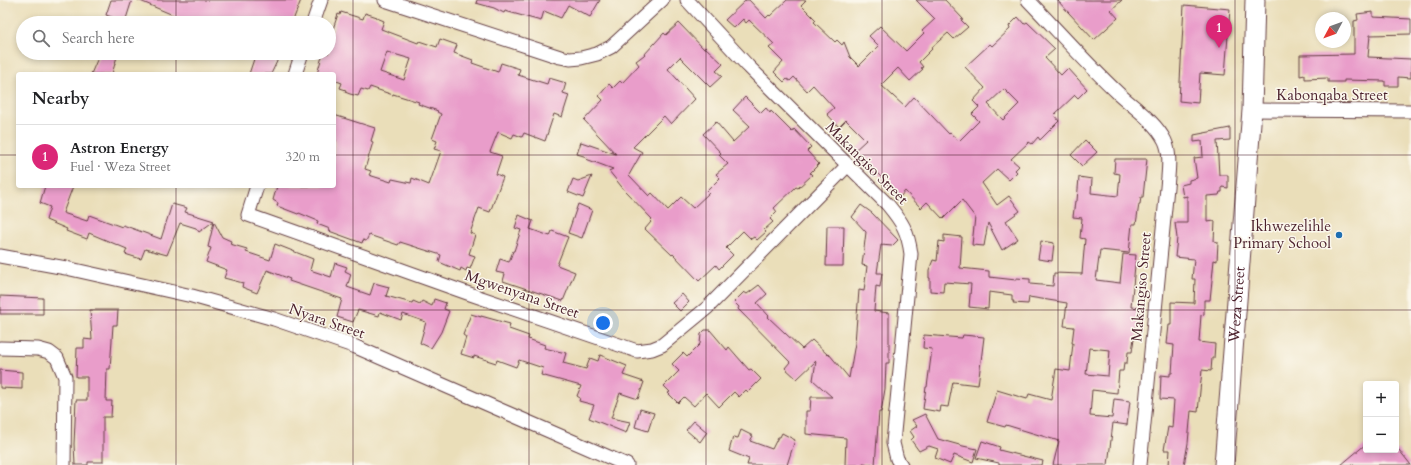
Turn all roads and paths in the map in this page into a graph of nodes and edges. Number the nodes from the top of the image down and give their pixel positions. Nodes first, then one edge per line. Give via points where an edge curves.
1 (321, 0) edge
2 (385, 0) edge
3 (662, 0) edge
4 (687, 0) edge
5 (1028, 0) edge
6 (1255, 0) edge
7 (315, 16) edge
8 (300, 60) edge
9 (296, 72) edge
10 (1252, 110) junction
11 (1411, 111) edge
12 (848, 165) junction
13 (256, 188) edge
14 (0, 256) edge
15 (0, 348) edge
16 (64, 465) edge
17 (627, 465) edge
18 (901, 465) edge
19 (1140, 465) edge
20 (1224, 465) edge

1 - 7 street
2 - 3 street via 570,59 597,54 611,47
4 - 12 street, Makangiso Street via 748,66
5 - 19 street, Makangiso Street via 1117,92 1148,120 1167,147 1168,177
6 - 10 street, Weza Street
8 - 9 street
10 - 11 street, Kabonqaba Street
10 - 20 street, Weza Street
12 - 13 street, Mgwenyana Street via 707,308 662,346 637,351 248,215
12 - 18 street, Makangiso Street via 888,205 902,222 909,239 911,254 893,443
14 - 17 street, Nyara Street via 192,296 274,319 356,347
15 - 16 street via 38,349 57,358 65,377

